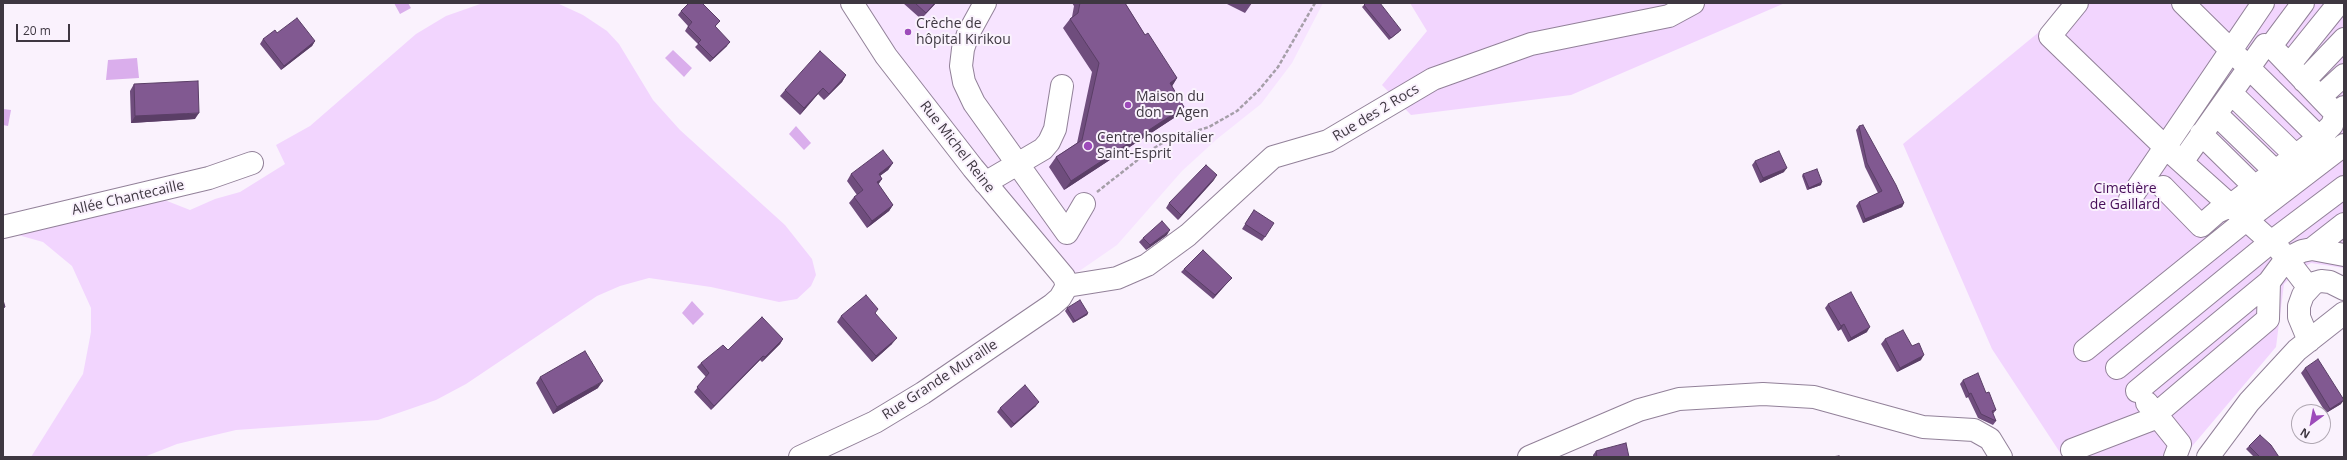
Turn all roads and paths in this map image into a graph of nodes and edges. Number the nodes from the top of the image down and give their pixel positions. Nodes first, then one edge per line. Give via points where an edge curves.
1 (852, 3) edge
2 (985, 3) edge
3 (1315, 3) edge
4 (1693, 3) edge
5 (2077, 3) edge
6 (2183, 3) edge
7 (2263, 3) edge
8 (2303, 3) edge
9 (2339, 3) edge
10 (2344, 39) edge
11 (2271, 46) junction
12 (2232, 50) junction
13 (2289, 65) junction
14 (2250, 67) junction
15 (2344, 75) edge
16 (2304, 80) junction
17 (1062, 86) dead end
18 (2231, 93) junction
19 (2320, 97) junction
20 (2340, 110) edge
21 (2216, 114) junction
22 (2201, 134) junction
23 (2320, 137) junction
24 (2165, 147) junction
25 (2341, 153) edge
26 (2295, 155) junction
27 (2182, 162) junction
28 (252, 163) dead end
29 (1018, 164) junction
30 (2275, 171) junction
31 (985, 183) junction
32 (2163, 187) dead end
33 (2255, 187) junction
34 (2344, 187) edge
35 (2130, 199) dead end
36 (1084, 204) joint
37 (2238, 213) junction
38 (2344, 224) edge
39 (3, 227) edge
40 (2271, 242) junction
41 (2312, 249) junction
42 (2344, 255) edge
43 (2286, 259) junction
44 (2269, 282) junction
45 (1067, 286) junction
46 (2309, 288) junction
47 (2344, 288) edge
48 (2344, 313) edge
49 (2309, 341) junction
50 (2118, 368) junction
51 (2137, 391) junction
52 (2157, 415) junction
53 (2072, 450) dead end
54 (800, 457) edge
55 (1529, 457) edge
56 (2001, 457) edge
57 (2175, 457) edge
58 (2208, 457) edge

1 - 31 street, Rue Michel Reine via 886,56
2 - 29 street via 965,42 961,61 962,72 974,103
3 - 36 path via 1278,67 1237,111 1208,127 1169,139 1149,151
4 - 45 street, Rue des 2 Rocs via 1669,16 1531,44 1433,79 1328,141 1273,157 1188,235 1147,265 1117,278
5 - 24 street via 2050,36
6 - 12 street
7 - 12 street
8 - 11 street
9 - 13 street
10 - 16 street
11 - 13 street
11 - 14 street via 2265,45
12 - 14 street
12 - 24 street
13 - 16 street
14 - 18 street
14 - 23 street
15 - 19 street
16 - 19 street
17 - 29 street via 1055,129 1049,142 1044,149
18 - 21 street
18 - 26 street
19 - 20 street
20 - 23 street via 2332,125
21 - 22 street
21 - 30 street
22 - 27 street
22 - 33 street
23 - 25 street
23 - 26 street
24 - 27 street
24 - 35 street
25 - 37 street
26 - 30 street
27 - 37 street
28 - 39 street, Allée Chantecaille via 209,178
29 - 31 street
29 - 36 street via 1067,233
30 - 33 street
31 - 45 street, Rue Michel Reine via 1064,277
32 - 37 street via 2201,226 2216,212
33 - 37 street
34 - 40 street
37 - 40 street
37 - 50 street via 2091,346
38 - 41 street
40 - 43 street
40 - 50 street
41 - 42 street
41 - 43 street
43 - 44 street
43 - 46 street
44 - 51 street
44 - 52 street via 2268,319
45 - 54 street, Rue Grande Muraille via 1052,305 923,394 875,422
46 - 47 street via 2321,281
46 - 49 street via 2300,300 2298,311
48 - 49 street
49 - 58 street via 2297,350 2249,402
50 - 51 street
51 - 52 street
52 - 53 street
52 - 57 street via 2180,444
55 - 56 street via 1639,410 1672,401 1734,394 1763,394 1814,397 1923,427 1974,430 1990,439

